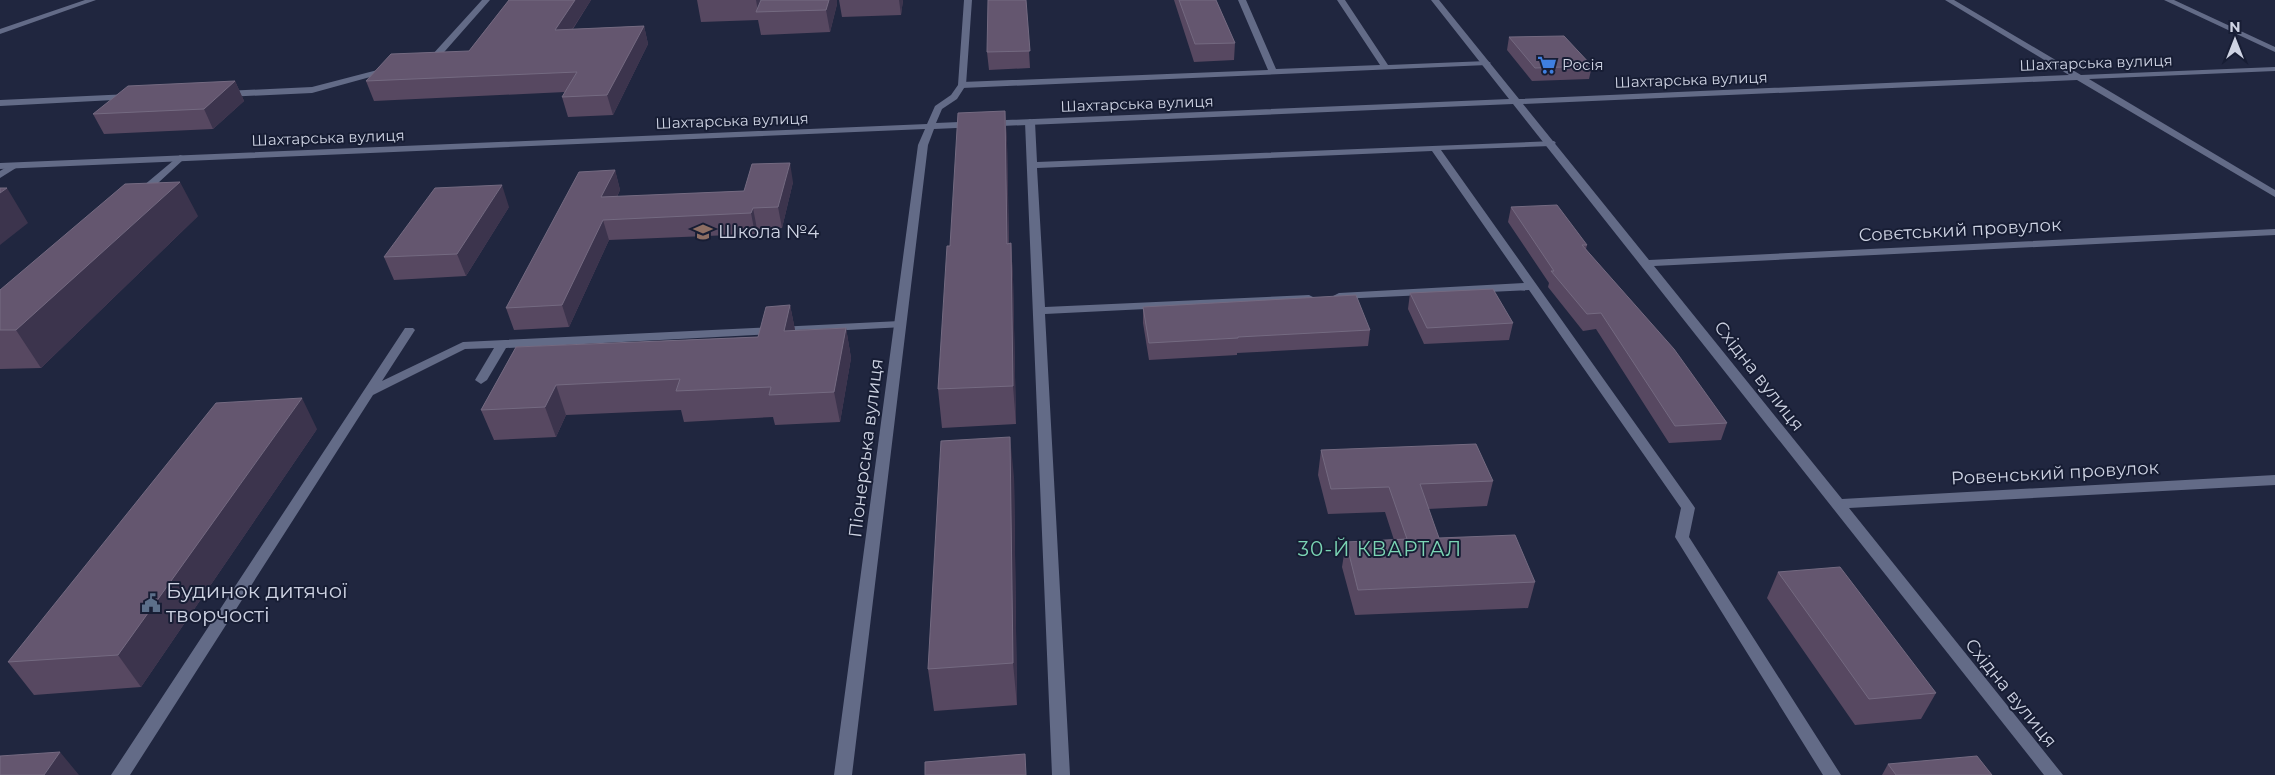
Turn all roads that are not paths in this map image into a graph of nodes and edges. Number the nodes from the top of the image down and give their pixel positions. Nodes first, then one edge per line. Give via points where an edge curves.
1 (92, 0) edge
2 (486, 0) edge
3 (968, 0) edge
4 (1242, 0) edge
5 (1341, 0) edge
6 (1435, 0) edge
7 (1949, 0) edge
8 (2168, 0) edge
9 (0, 32) edge
10 (2275, 50) edge
11 (416, 62) edge
12 (1487, 64) junction
13 (397, 67) edge
14 (1385, 68) junction
15 (2275, 69) edge
16 (1273, 72) junction
17 (2082, 77) junction
18 (962, 85) junction
19 (215, 94) edge
20 (136, 97) edge
21 (1518, 101) junction
22 (0, 103) edge
23 (1030, 122) junction
24 (931, 126) junction
25 (1551, 143) junction
26 (1435, 148) junction
27 (180, 158) junction
28 (1032, 165) junction
29 (0, 166) edge
30 (12, 166) junction
31 (0, 175) edge
32 (2275, 194) edge
33 (132, 200) edge
34 (2275, 232) edge
35 (1648, 263) junction
36 (1532, 286) junction
37 (1039, 311) junction
38 (900, 325) junction
39 (409, 330) dead end
40 (502, 344) junction
41 (481, 380) dead end
42 (368, 393) junction
43 (2275, 480) edge
44 (1838, 504) junction
45 (120, 775) edge
46 (843, 775) edge
47 (1061, 775) edge
48 (1832, 775) edge
49 (2054, 775) edge

1 - 9 street
2 - 11 street via 435,57
3 - 18 street
4 - 16 street
5 - 14 street
6 - 12 street, Східна вулиця
7 - 17 street
8 - 10 street
12 - 14 street
12 - 21 street, Східна вулиця
13 - 19 street via 312,90
14 - 16 street
15 - 17 street, Шахтарська вулиця
16 - 18 street
17 - 21 street, Шахтарська вулиця
17 - 32 street
18 - 24 street, Піонерська вулиця via 954,97 938,108
20 - 22 street
21 - 23 street, Шахтарська вулиця
21 - 25 street, Східна вулиця
23 - 24 street, Шахтарська вулиця
23 - 28 street
24 - 27 street, Шахтарська вулиця
24 - 38 street, Піонерська вулиця via 923,145
25 - 26 street
25 - 35 street, Східна вулиця
26 - 28 street
26 - 36 street
27 - 30 street, Шахтарська вулиця
27 - 33 street
28 - 37 street
29 - 30 street, Шахтарська вулиця
30 - 31 street
34 - 35 street, Совєтський провулок
35 - 44 street, Східна вулиця
36 - 37 street
36 - 48 street via 1688,508 1682,537
37 - 47 street
38 - 40 street
38 - 46 street, Піонерська вулиця
39 - 42 street
40 - 41 street
40 - 42 street via 463,346
42 - 45 street
43 - 44 street, Ровенський провулок
44 - 49 street, Східна вулиця

